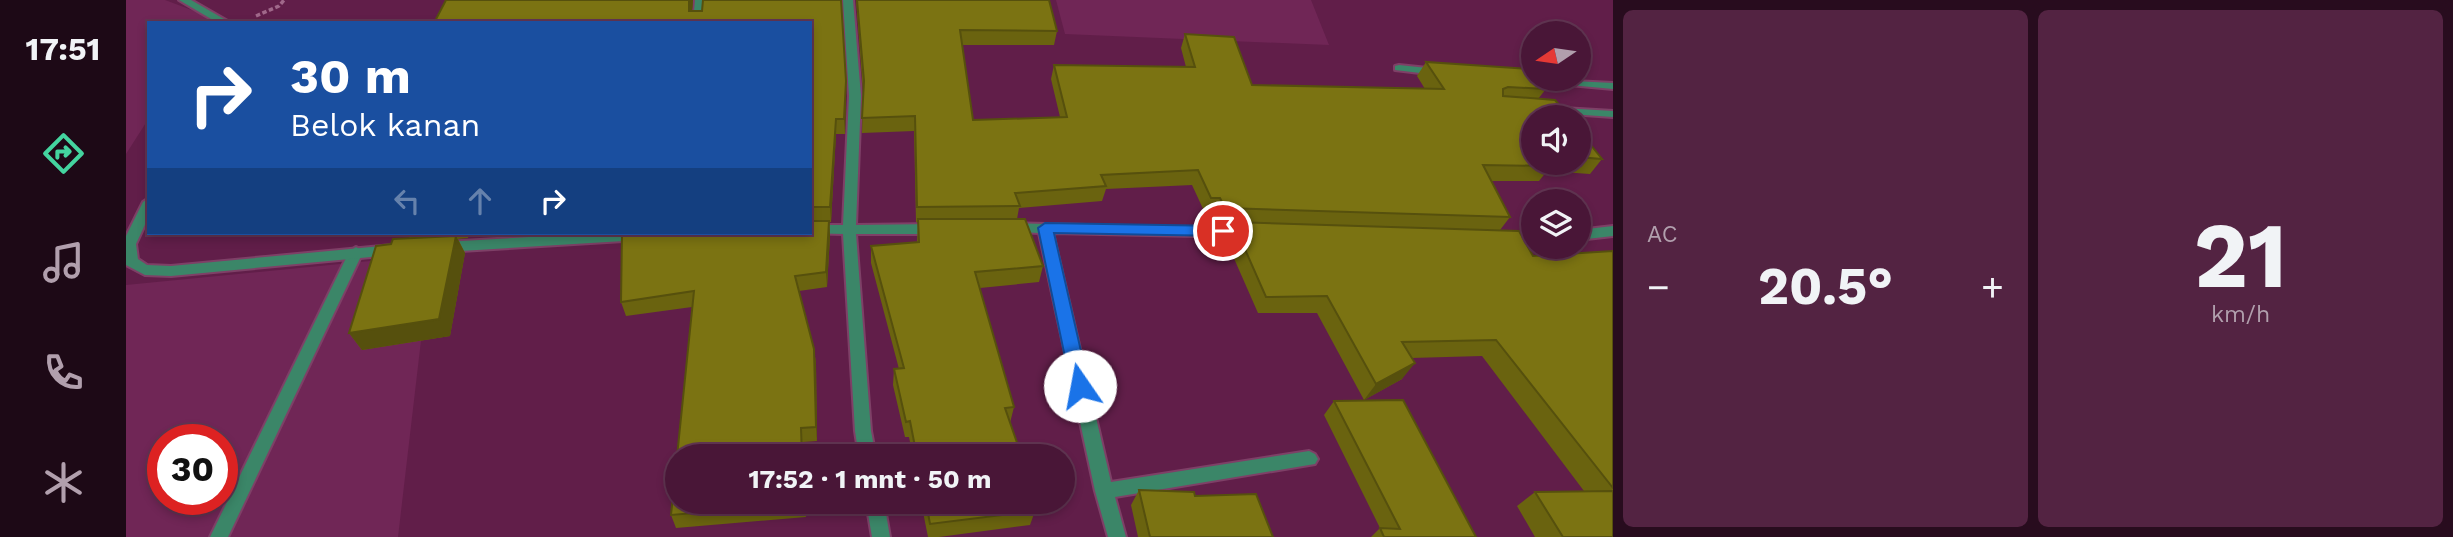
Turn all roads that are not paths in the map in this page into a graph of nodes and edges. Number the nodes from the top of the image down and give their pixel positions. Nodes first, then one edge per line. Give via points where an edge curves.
1 (184, 0) edge
2 (699, 0) edge
3 (848, 0) edge
4 (222, 21) edge
5 (698, 21) edge
6 (1399, 68) dead end
7 (1453, 73) edge
8 (1506, 77) edge
9 (1613, 86) edge
10 (1591, 113) edge
11 (1613, 114) edge
12 (147, 206) edge
13 (993, 228) edge
14 (1045, 228) junction
15 (849, 229) junction
16 (954, 229) edge
17 (812, 230) edge
18 (1613, 231) edge
19 (1264, 232) edge
20 (1591, 234) edge
21 (637, 235) edge
22 (1521, 239) edge
23 (1497, 240) edge
24 (356, 252) junction
25 (866, 444) edge
26 (1309, 459) dead end
27 (1104, 491) junction
28 (877, 514) edge
29 (219, 537) edge
30 (881, 537) edge
31 (1117, 537) edge

1 - 4 street
2 - 5 street
3 - 15 street via 855,96
6 - 7 street
8 - 9 street
10 - 11 street
12 - 24 street via 129,244 131,262 145,270
13 - 14 street
14 - 19 street
14 - 27 street
15 - 16 street
15 - 17 street
15 - 25 street
18 - 20 street
21 - 24 street
22 - 23 street
24 - 29 street
26 - 27 street
27 - 31 street
28 - 30 street

